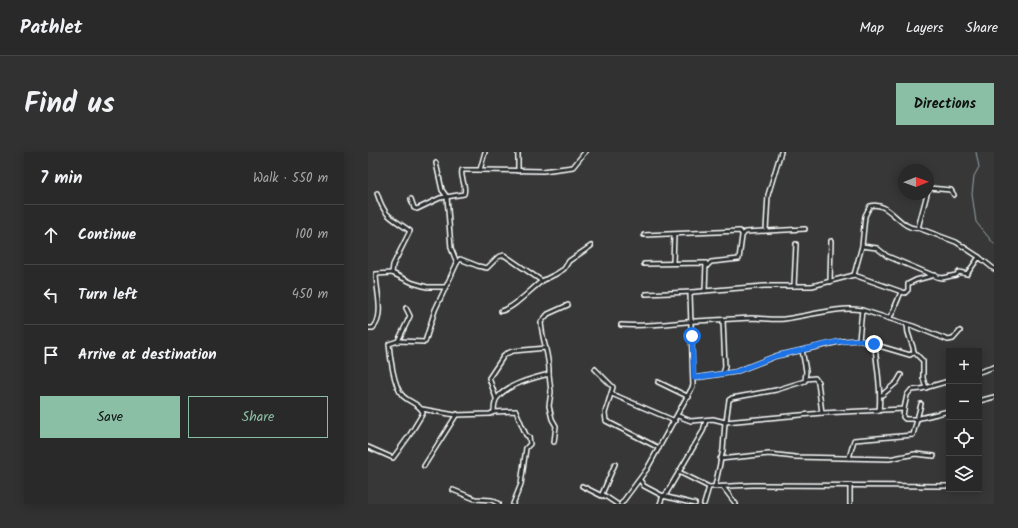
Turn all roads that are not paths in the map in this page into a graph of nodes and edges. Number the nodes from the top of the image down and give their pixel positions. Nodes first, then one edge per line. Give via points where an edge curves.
1 (485, 152) edge
2 (518, 152) edge
3 (585, 152) edge
4 (781, 152) edge
5 (436, 163) dead end
6 (480, 170) junction
7 (518, 171) junction
8 (934, 187) edge
9 (377, 193) dead end
10 (954, 195) dead end
11 (447, 197) junction
12 (411, 200) dead end
13 (925, 200) edge
14 (918, 228) junction
15 (806, 229) dead end
16 (766, 230) junction
17 (644, 235) dead end
18 (674, 235) junction
19 (742, 236) junction
20 (831, 241) dead end
21 (796, 244) dead end
22 (591, 246) dead end
23 (862, 246) junction
24 (979, 257) junction
25 (457, 263) junction
26 (673, 263) junction
27 (644, 264) dead end
28 (707, 266) junction
29 (994, 269) edge
30 (392, 273) junction
31 (854, 275) junction
32 (935, 275) junction
33 (542, 281) junction
34 (830, 282) junction
35 (794, 286) junction
36 (445, 287) junction
37 (705, 291) junction
38 (692, 292) junction
39 (901, 292) junction
40 (646, 294) dead end
41 (568, 305) dead end
42 (406, 308) dead end
43 (862, 310) junction
44 (501, 311) dead end
45 (888, 318) junction
46 (723, 320) junction
47 (691, 322) junction
48 (906, 324) junction
49 (621, 325) dead end
50 (368, 328) edge
51 (960, 330) dead end
52 (858, 340) junction
53 (398, 341) junction
54 (874, 344) junction
55 (546, 348) junction
56 (802, 350) junction
57 (914, 352) junction
58 (994, 367) edge
59 (595, 369) dead end
60 (982, 371) edge
61 (549, 374) junction
62 (723, 374) junction
63 (901, 375) dead end
64 (694, 378) junction
65 (806, 379) junction
66 (658, 382) dead end
67 (946, 382) edge
68 (926, 388) junction
69 (612, 394) junction
70 (882, 395) junction
71 (994, 396) edge
72 (689, 397) junction
73 (496, 398) junction
74 (982, 400) edge
75 (922, 404) dead end
76 (904, 408) junction
77 (422, 409) junction
78 (879, 410) junction
79 (946, 411) edge
80 (494, 412) junction
81 (822, 413) junction
82 (457, 414) junction
83 (678, 416) junction
84 (916, 419) junction
85 (706, 420) junction
86 (674, 421) junction
87 (725, 422) junction
88 (554, 442) dead end
89 (368, 447) edge
90 (659, 448) junction
91 (934, 456) dead end
92 (849, 458) junction
93 (720, 459) junction
94 (616, 464) dead end
95 (424, 466) dead end
96 (679, 472) junction
97 (640, 480) junction
98 (850, 485) junction
99 (582, 486) dead end
100 (715, 486) junction
101 (946, 486) edge
102 (709, 487) junction
103 (723, 487) junction
104 (453, 490) dead end
105 (602, 496) junction
106 (663, 496) junction
107 (688, 503) edge
108 (498, 504) edge
109 (513, 504) edge
110 (617, 504) edge
111 (621, 504) edge
112 (660, 504) edge
113 (695, 504) edge
114 (704, 504) edge
115 (736, 504) edge
116 (850, 504) edge

1 - 6 street
2 - 7 street
3 - 7 street via 573,167
4 - 16 street via 768,195
5 - 11 street via 442,190
6 - 7 street
6 - 11 street via 462,170 464,194
8 - 10 street via 950,190
9 - 30 street via 387,216 410,231 393,265
11 - 12 street via 430,201 417,209
11 - 25 street via 451,248
13 - 14 street
14 - 23 street via 909,227 883,207 874,204 865,216
14 - 24 street via 956,242
15 - 16 street
16 - 19 street via 745,232
17 - 18 street
18 - 19 street via 740,232
18 - 26 street
19 - 28 street via 739,259 711,262
20 - 34 street
21 - 35 street
22 - 33 street via 568,261 564,269
23 - 31 street
23 - 32 street via 876,248 887,256
24 - 29 street
24 - 32 street via 967,274 959,272 942,278
25 - 33 street via 460,259 487,268 498,257 504,255
25 - 36 street
26 - 27 street
26 - 28 street via 705,262
28 - 37 street
30 - 36 street via 427,287
30 - 50 street via 376,274 378,324
31 - 34 street
31 - 39 street
32 - 39 street via 908,284 908,290
33 - 44 street via 508,310
34 - 35 street
35 - 37 street
36 - 53 street via 425,342
37 - 38 street
38 - 40 street
38 - 47 street
39 - 45 street
41 - 55 street via 548,314 541,322
42 - 53 street via 410,316
43 - 45 street
43 - 46 street via 836,310 782,319
43 - 52 street
45 - 48 street
46 - 47 street
46 - 62 street
47 - 49 street via 647,326
47 - 64 street
48 - 51 street via 948,340 953,340
48 - 57 street via 907,336 913,344
52 - 54 street
52 - 56 street
53 - 77 street via 392,342 389,346 391,363 400,390 411,403
54 - 57 street via 906,355
54 - 70 street via 876,370
55 - 61 street
55 - 73 street via 505,354 489,378
56 - 62 street
56 - 65 street
57 - 68 street via 923,361
58 - 60 street
59 - 69 street via 613,386
61 - 73 street via 512,386
61 - 88 street via 549,406 556,426
62 - 64 street
63 - 70 street
64 - 72 street via 694,386
65 - 81 street via 815,378 818,382
65 - 87 street via 776,390 732,398 729,400
66 - 72 street
67 - 68 street
68 - 76 street via 909,392
69 - 86 street
69 - 90 street via 605,413 606,421
70 - 78 street
71 - 74 street
72 - 83 street
73 - 80 street
75 - 84 street
76 - 78 street
76 - 84 street via 906,419
77 - 82 street
77 - 89 street via 423,413 409,436 392,458
78 - 81 street
79 - 84 street
80 - 82 street
80 - 109 street via 516,411 530,444 526,448 521,484
81 - 87 street
82 - 95 street
83 - 85 street via 694,422
83 - 86 street
84 - 92 street via 913,435 854,440
85 - 87 street
85 - 96 street via 703,431
86 - 90 street
87 - 93 street
90 - 97 street
91 - 92 street via 915,454 889,459
92 - 93 street via 769,454
93 - 100 street
94 - 105 street
96 - 102 street
96 - 106 street
97 - 106 street via 644,486
97 - 111 street
98 - 101 street
98 - 103 street
98 - 116 street
99 - 105 street
100 - 102 street
100 - 103 street
102 - 114 street
103 - 115 street
104 - 108 street via 475,499 492,500
105 - 110 street
106 - 107 street
106 - 112 street
107 - 113 street

